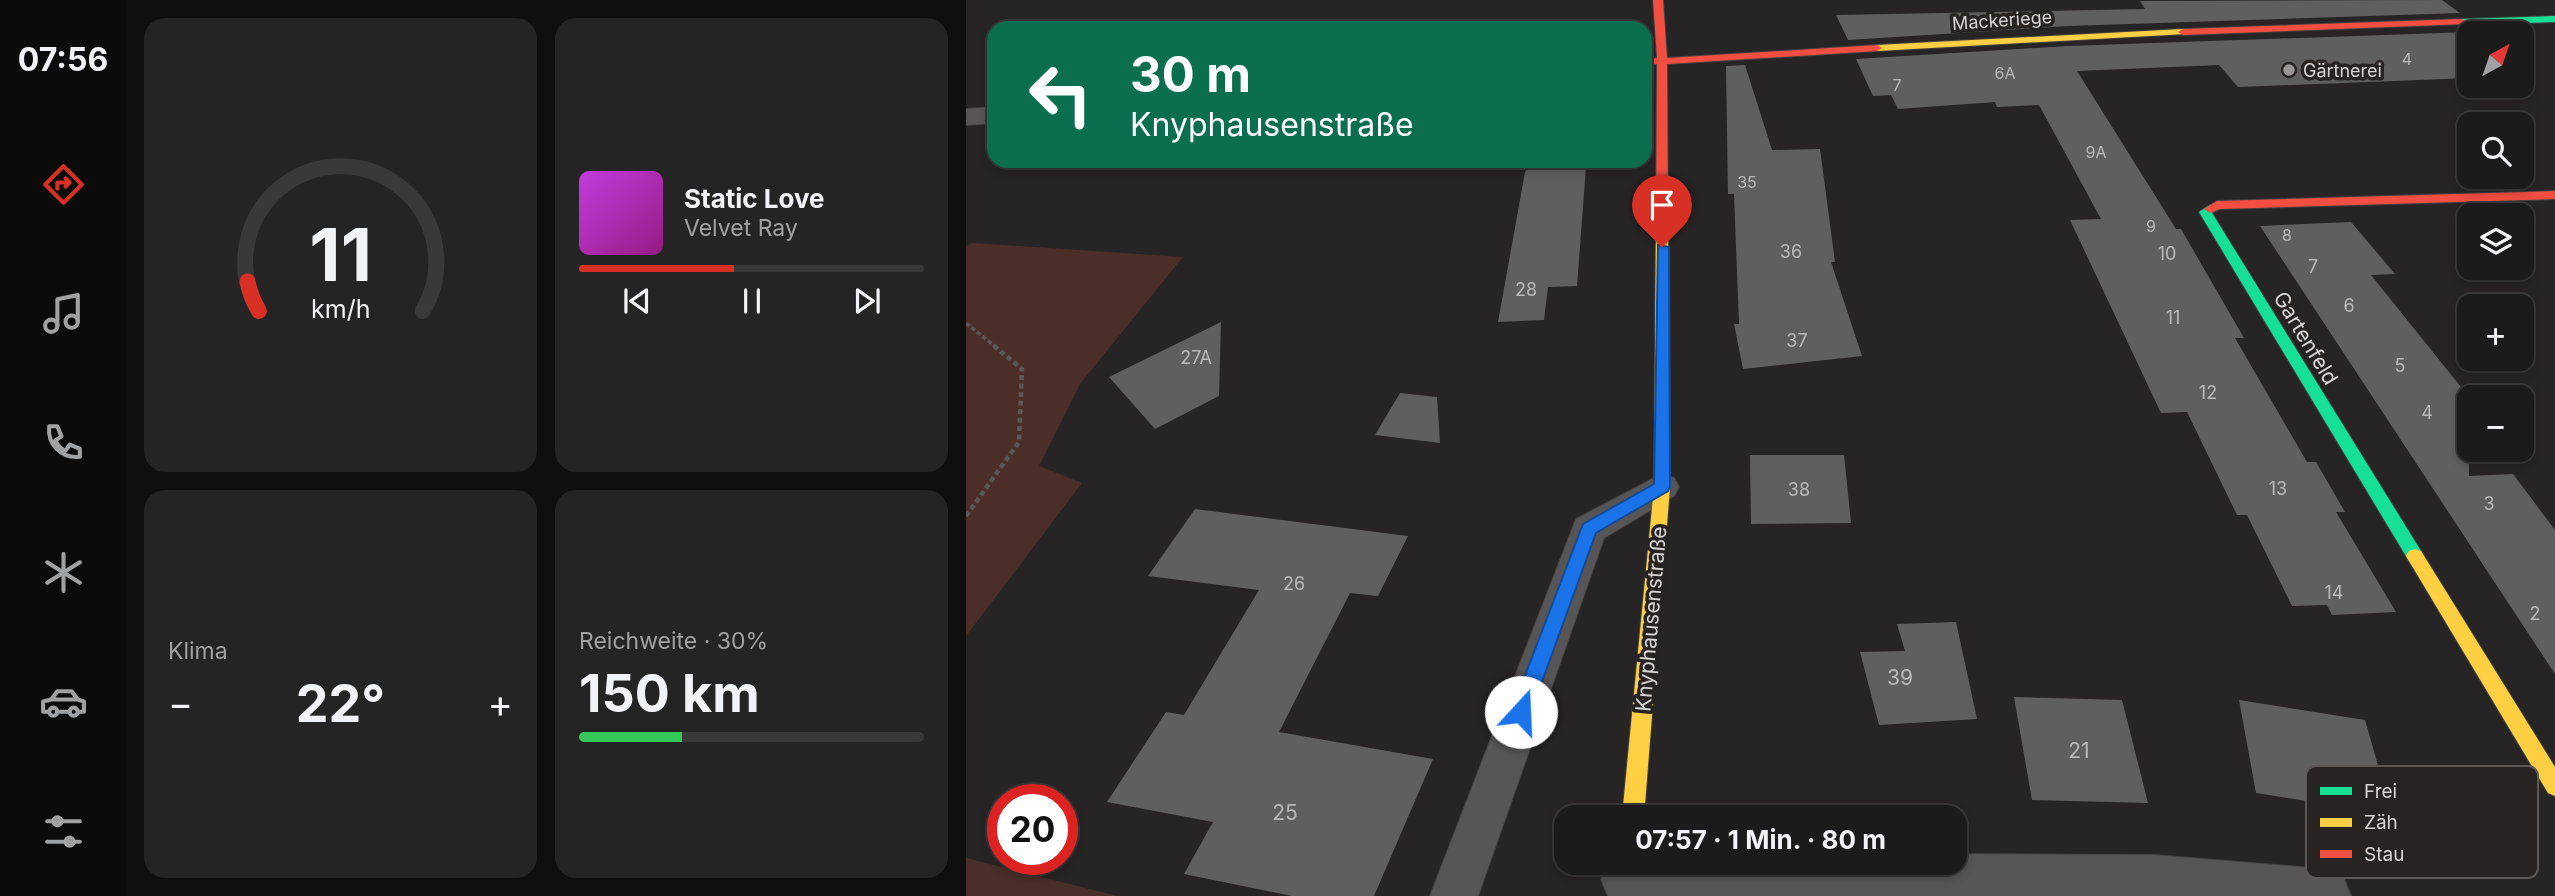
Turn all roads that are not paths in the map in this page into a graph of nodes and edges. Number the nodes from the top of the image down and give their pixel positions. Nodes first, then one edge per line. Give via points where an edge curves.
1 (1658, 0) edge
2 (2555, 19) edge
3 (1662, 61) junction
4 (1652, 62) edge
5 (987, 116) edge
6 (966, 117) edge
7 (2555, 195) edge
8 (1662, 487) junction
9 (2555, 786) edge
10 (1634, 805) edge
11 (1628, 879) edge
12 (1454, 896) edge
13 (2324, 896) edge

1 - 3 street, Knyphausenstraße
2 - 3 street, Mackeriege via 2068,36
3 - 4 street, Mackeriege
3 - 8 street, Knyphausenstraße
5 - 6 street
7 - 9 street, Gartenfeld via 2217,205 2205,212
8 - 10 street, Knyphausenstraße
8 - 12 lane via 1589,529
11 - 13 street via 2154,882

